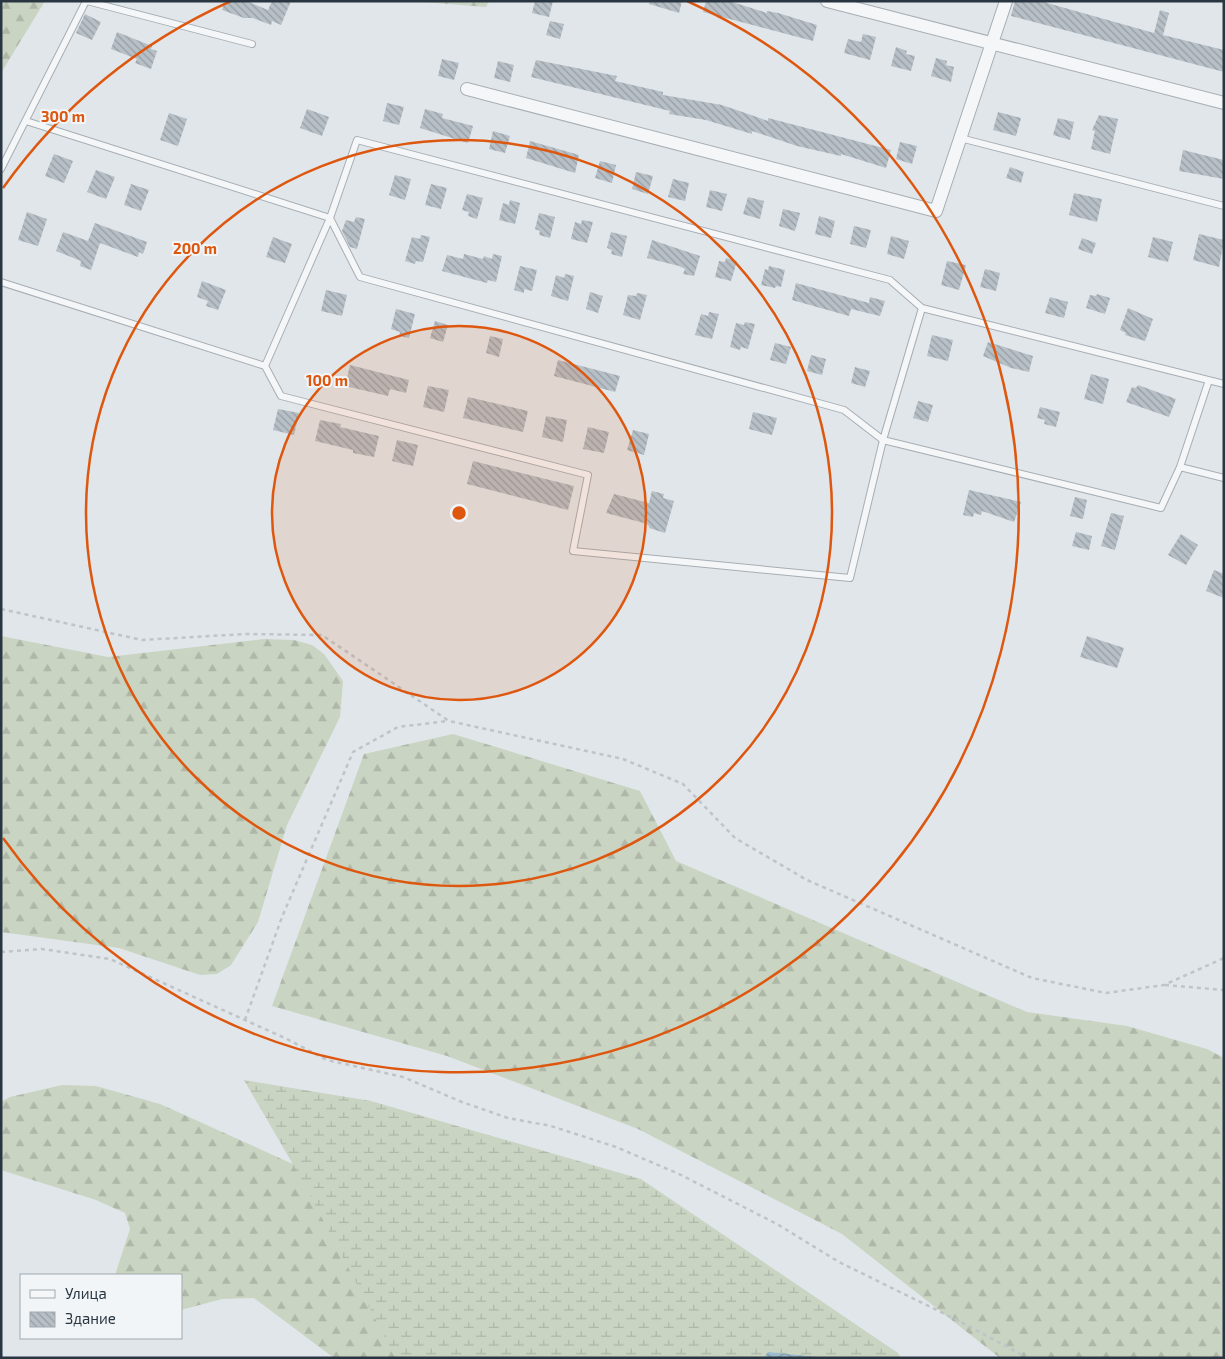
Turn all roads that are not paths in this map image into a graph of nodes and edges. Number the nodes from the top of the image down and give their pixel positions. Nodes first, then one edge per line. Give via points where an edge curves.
1 (86, 1) edge
2 (827, 1) edge
3 (1006, 1) edge
4 (252, 44) dead end
5 (992, 44) junction
6 (468, 89) dead end
7 (1224, 104) edge
8 (26, 121) junction
9 (960, 138) junction
10 (1, 169) edge
11 (1224, 206) edge
12 (330, 218) junction
13 (1, 282) edge
14 (922, 308) junction
15 (265, 366) junction
16 (1209, 380) junction
17 (1224, 384) edge
18 (883, 440) junction
19 (1180, 467) junction
20 (1224, 478) edge

1 - 4 lane
1 - 8 lane
2 - 5 street
3 - 5 street
5 - 7 street
5 - 9 street
6 - 9 street via 936,211
8 - 10 lane
8 - 12 lane
9 - 11 lane
12 - 14 lane via 358,140 890,280
12 - 15 lane
12 - 18 lane via 360,276 844,410
13 - 15 lane
14 - 16 lane
14 - 18 lane
15 - 18 lane via 281,396 588,475 573,551 850,578
16 - 17 lane
16 - 19 lane
18 - 19 lane via 1161,508
19 - 20 lane

